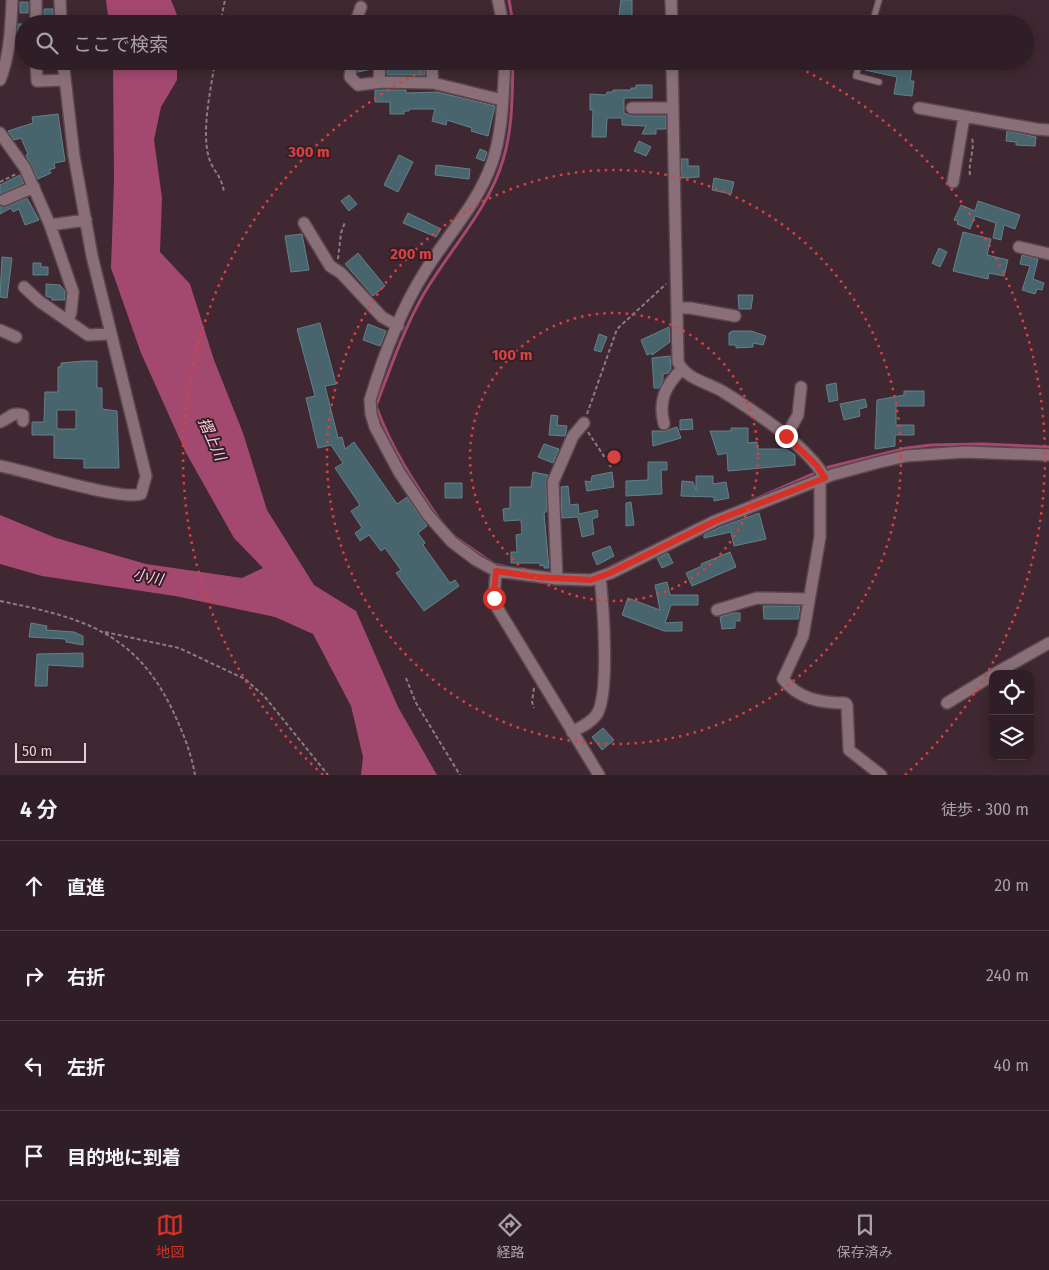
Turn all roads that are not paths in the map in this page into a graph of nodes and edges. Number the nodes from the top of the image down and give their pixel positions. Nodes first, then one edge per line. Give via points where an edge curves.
1 (12, 0) edge
2 (36, 0) edge
3 (60, 0) edge
4 (498, 0) edge
5 (672, 0) edge
6 (879, 0) edge
7 (360, 7) dead end
8 (36, 15) edge
9 (61, 15) edge
10 (357, 15) edge
11 (501, 15) edge
12 (672, 15) edge
13 (875, 15) edge
14 (36, 70) edge
15 (63, 70) edge
16 (351, 70) edge
17 (380, 70) edge
18 (432, 70) edge
19 (504, 70) edge
20 (672, 70) edge
21 (858, 70) edge
22 (0, 80) edge
23 (64, 80) junction
24 (379, 82) junction
25 (879, 82) dead end
26 (433, 83) junction
27 (502, 100) junction
28 (632, 108) dead end
29 (673, 108) junction
30 (919, 108) dead end
31 (964, 117) junction
32 (1049, 130) edge
33 (0, 134) edge
34 (953, 182) dead end
35 (34, 187) junction
36 (4, 200) dead end
37 (86, 220) junction
38 (304, 223) dead end
39 (50, 225) junction
40 (1019, 247) dead end
41 (1049, 254) edge
42 (24, 287) dead end
43 (677, 308) junction
44 (735, 316) dead end
45 (68, 321) junction
46 (398, 326) junction
47 (0, 330) edge
48 (110, 334) junction
49 (16, 337) dead end
50 (682, 369) junction
51 (801, 387) dead end
52 (23, 421) dead end
53 (0, 422) edge
54 (584, 422) road end
55 (664, 424) dead end
56 (786, 436) junction
57 (1049, 455) edge
58 (0, 466) edge
59 (823, 478) junction
60 (496, 571) junction
61 (557, 575) junction
62 (600, 577) junction
63 (809, 599) junction
64 (717, 610) dead end
65 (1049, 643) edge
66 (1011, 669) edge
67 (989, 677) edge
68 (947, 703) dead end
69 (572, 732) junction
70 (599, 775) edge
71 (881, 775) edge

1 - 22 street
2 - 8 street
3 - 9 street
4 - 11 street
5 - 12 street
6 - 13 lane
7 - 10 street
14 - 23 street via 36,81
15 - 23 street
16 - 24 street via 350,77 355,84
17 - 24 street
18 - 26 street
19 - 27 street
20 - 29 street
21 - 25 lane via 856,76
23 - 37 street
24 - 26 street
26 - 27 street
27 - 46 street via 499,138 483,185 460,224 425,271
28 - 29 street
29 - 43 street
30 - 31 street
31 - 32 street
31 - 34 street
33 - 35 street via 19,157
35 - 36 street
35 - 39 street
37 - 39 street
37 - 48 street
38 - 46 street via 334,268 382,317
39 - 45 street via 73,292
40 - 41 street
42 - 45 street
43 - 44 street
43 - 50 street via 678,362
45 - 48 street via 88,335
46 - 60 street via 370,400 375,427 399,472 428,515 452,542
47 - 49 street
48 - 58 street via 146,476 141,494 112,493
50 - 55 street via 661,401
50 - 56 street via 742,404
51 - 56 street via 798,415
52 - 53 street via 23,415 12,414
54 - 61 street via 573,436 553,482
56 - 59 street via 816,465
57 - 59 street via 964,452 906,456
59 - 62 street via 715,521
59 - 63 street via 820,537
60 - 61 street
60 - 69 street via 494,598 498,609
61 - 62 street via 591,580
62 - 69 street via 604,612 602,701 591,721
63 - 64 street via 757,598
63 - 71 street via 804,636 782,678 817,702 845,703 849,750
65 - 66 street
67 - 68 street
69 - 70 street

